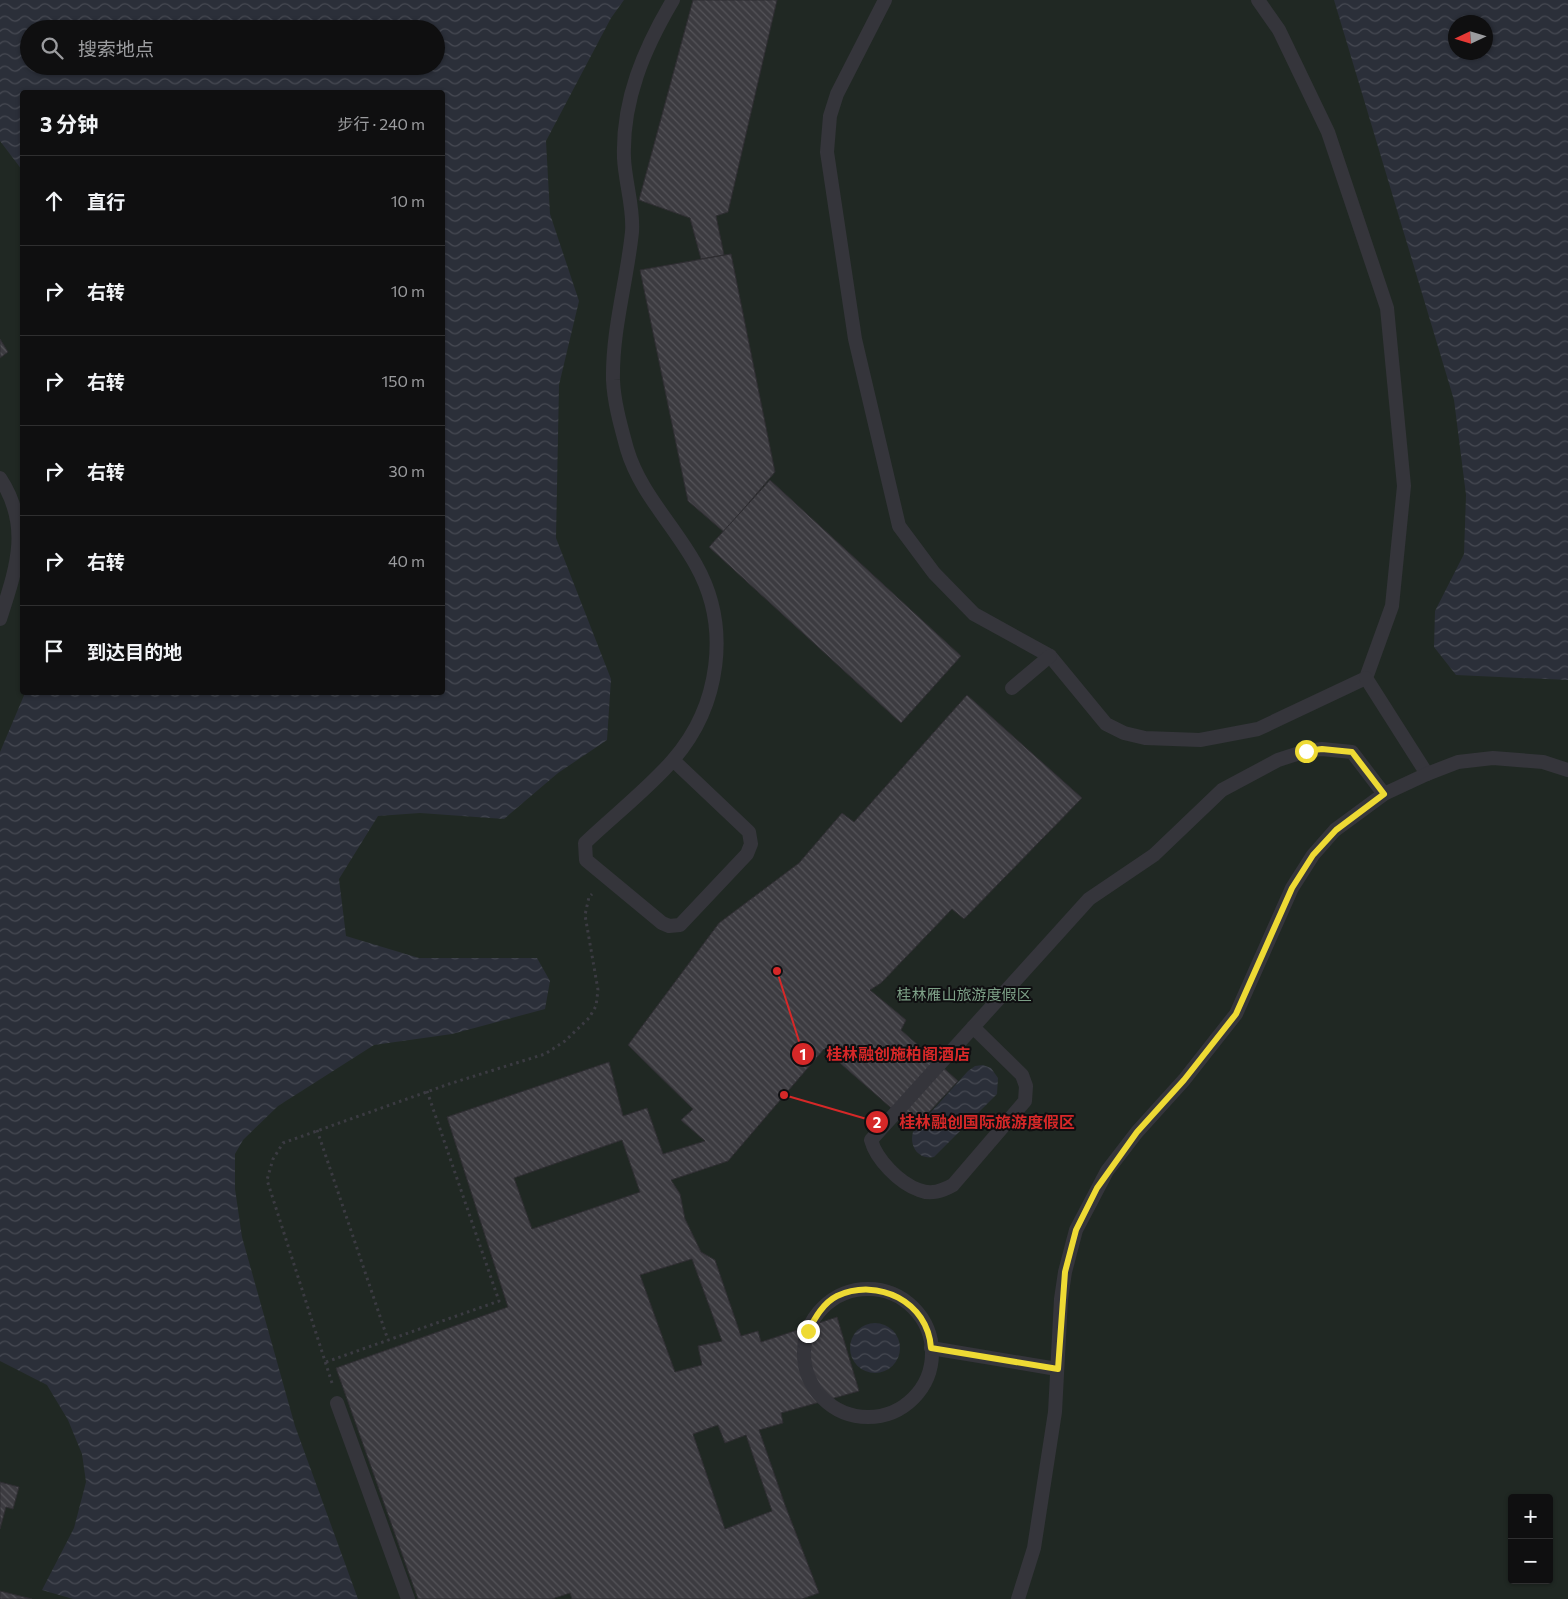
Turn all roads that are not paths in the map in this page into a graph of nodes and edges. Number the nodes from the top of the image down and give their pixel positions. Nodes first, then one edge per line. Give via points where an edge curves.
1 (673, 0) edge
2 (884, 0) edge
3 (1258, 0) edge
4 (0, 478) edge
5 (0, 619) edge
6 (1050, 656) junction
7 (1366, 678) junction
8 (1012, 688) dead end
9 (673, 760) junction
10 (1568, 770) edge
11 (1427, 774) junction
12 (1384, 794) junction
13 (973, 1027) junction
14 (931, 1348) junction
15 (1058, 1369) junction
16 (337, 1403) road end
17 (408, 1599) edge
18 (1018, 1599) edge

1 - 9 lane via 642,58 628,107 624,155 633,228 613,382 620,424 635,469 642,485 705,580 716,626 719,653 711,690 699,724
2 - 6 lane via 837,94 830,116 827,152 856,339 898,526 934,573 974,614
3 - 7 lane via 1279,30 1328,132 1387,308 1404,486 1392,606
4 - 5 lane via 16,514 20,541 17,566
6 - 7 lane via 1106,724 1145,738 1200,740 1258,729
6 - 8 lane
7 - 11 lane
9 - 9 lane via 585,843 586,860 662,923 673,927 680,925 750,850 751,844 749,832
10 - 11 lane via 1543,762 1493,758 1458,762
11 - 12 lane
12 - 13 lane via 1352,752 1322,749 1278,760 1222,790 1154,855 1088,899
12 - 15 lane via 1336,830 1313,855 1292,888 1236,1014 1184,1080 1137,1132 1097,1188 1076,1230 1066,1265
13 - 13 lane via 871,1140 883,1164 918,1190 938,1192 953,1185 1024,1101 1026,1086 1022,1075
14 - 14 lane via 924,1321 911,1305 894,1294 875,1288 854,1290 836,1297 819,1311 808,1331 804,1353 811,1381 819,1394 835,1408 856,1416 878,1416 899,1409 915,1397 926,1380 932,1360
14 - 15 lane
15 - 18 lane via 1055,1412 1034,1548
16 - 17 lane

